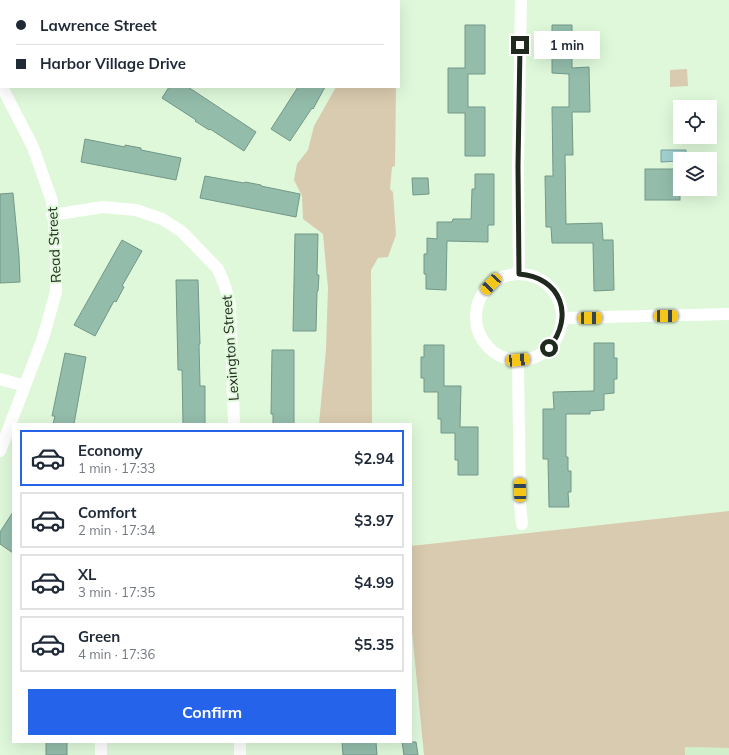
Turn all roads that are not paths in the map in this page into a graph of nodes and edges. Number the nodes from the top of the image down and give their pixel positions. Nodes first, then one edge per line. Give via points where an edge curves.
1 (521, 0) edge
2 (3, 88) edge
3 (52, 215) junction
4 (519, 274) junction
5 (729, 314) edge
6 (563, 318) junction
7 (518, 360) junction
8 (0, 378) edge
9 (26, 386) junction
10 (234, 423) edge
11 (0, 452) edge
12 (522, 524) dead end
13 (101, 743) edge
14 (240, 743) edge
15 (101, 755) edge
16 (240, 755) edge

1 - 4 street
2 - 3 street, Read Street via 33,147 52,201
3 - 9 street, Read Street via 56,248 56,292
3 - 10 street, Lexington Street via 103,207 136,210 162,218 181,231 218,269 226,286 230,305
4 - 6 street via 538,278 553,290 562,308
4 - 7 street via 504,277 491,284 480,300 476,319 482,339 489,348 507,359
5 - 6 street
6 - 7 street via 556,340 549,348 540,355
7 - 12 street
8 - 9 street
9 - 11 street, Read Street
13 - 15 street
14 - 16 street

